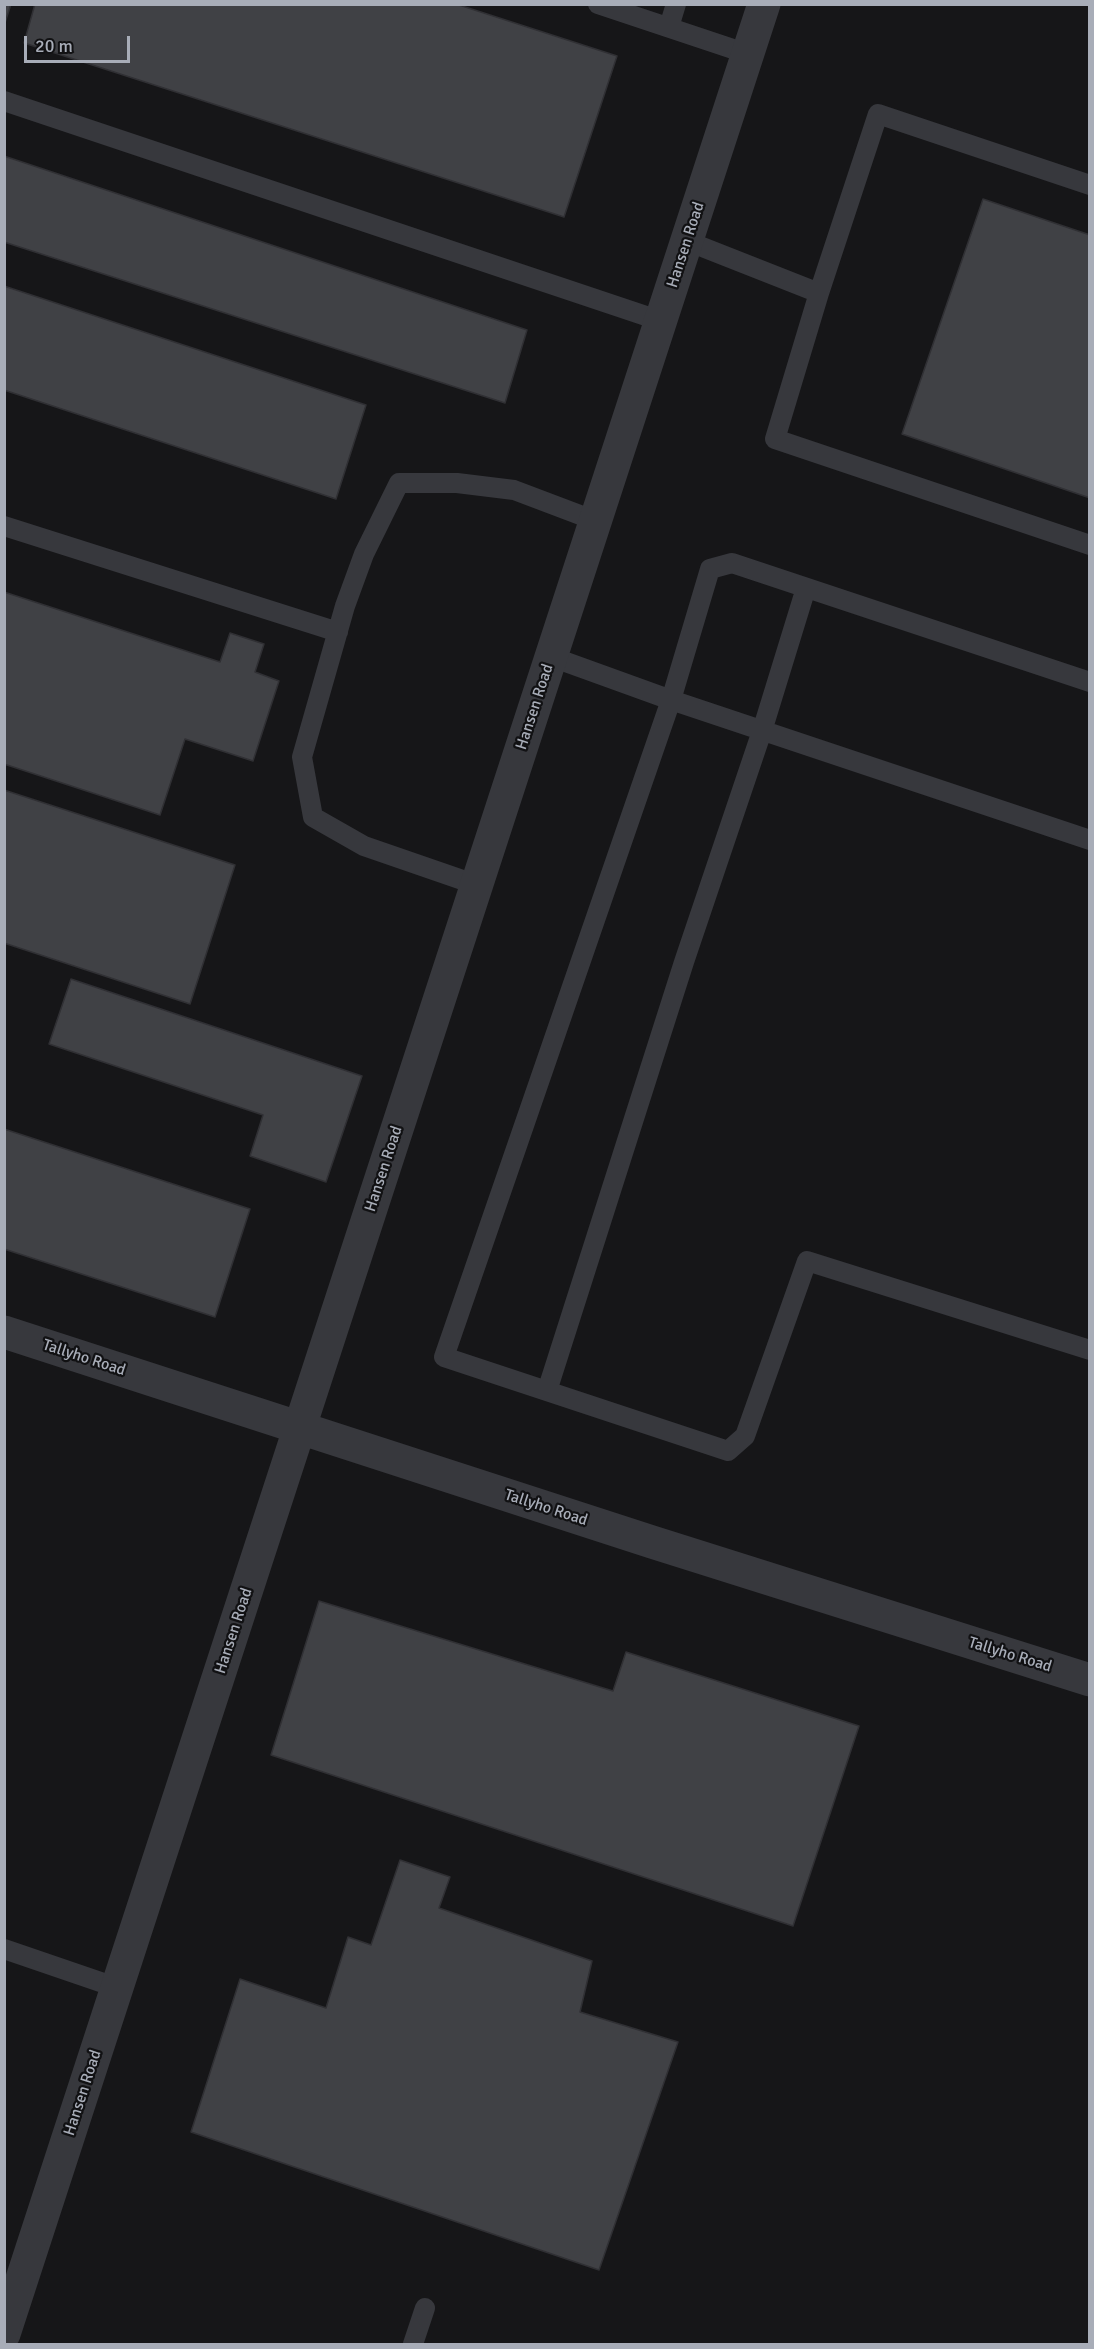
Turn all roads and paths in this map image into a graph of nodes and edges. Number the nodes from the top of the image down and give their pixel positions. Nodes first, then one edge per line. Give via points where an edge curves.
1 (598, 4) edge
2 (676, 4) edge
3 (764, 4) edge
4 (669, 27) junction
5 (748, 54) junction
6 (4, 101) edge
7 (1089, 185) edge
8 (687, 242) junction
9 (819, 293) junction
10 (661, 321) junction
11 (596, 521) junction
12 (4, 526) edge
13 (1089, 545) edge
14 (807, 588) junction
15 (338, 632) junction
16 (552, 657) junction
17 (1089, 682) edge
18 (670, 700) junction
19 (762, 730) junction
20 (1089, 840) edge
21 (477, 885) junction
22 (4, 1332) edge
23 (1089, 1350) edge
24 (547, 1391) junction
25 (300, 1428) junction
26 (1089, 1680) edge
27 (4, 1949) edge
28 (118, 1988) junction
29 (425, 2308) dead end
30 (7, 2314) edge
31 (413, 2344) edge

1 - 4 lane
2 - 4 lane
3 - 5 street, Hansen Road
4 - 5 lane
5 - 8 street, Hansen Road
6 - 10 lane
7 - 9 lane via 878,114
8 - 9 lane
8 - 10 street, Hansen Road
9 - 13 lane via 775,439
10 - 11 street, Hansen Road
11 - 15 lane via 514,490 457,483 399,483 364,554
11 - 16 street, Hansen Road
12 - 15 lane
14 - 17 lane
14 - 18 lane via 732,563 710,569
14 - 19 lane
15 - 21 lane via 302,757 313,817 364,846
16 - 18 lane
16 - 21 street, Hansen Road
18 - 19 lane
18 - 24 lane via 444,1357
19 - 20 lane
19 - 24 lane
21 - 25 street, Hansen Road
22 - 25 street, Tallyho Road
23 - 24 lane via 807,1261 745,1436 728,1451
25 - 26 street, Tallyho Road
25 - 28 street, Hansen Road
27 - 28 lane
28 - 30 street, Hansen Road
29 - 31 lane

